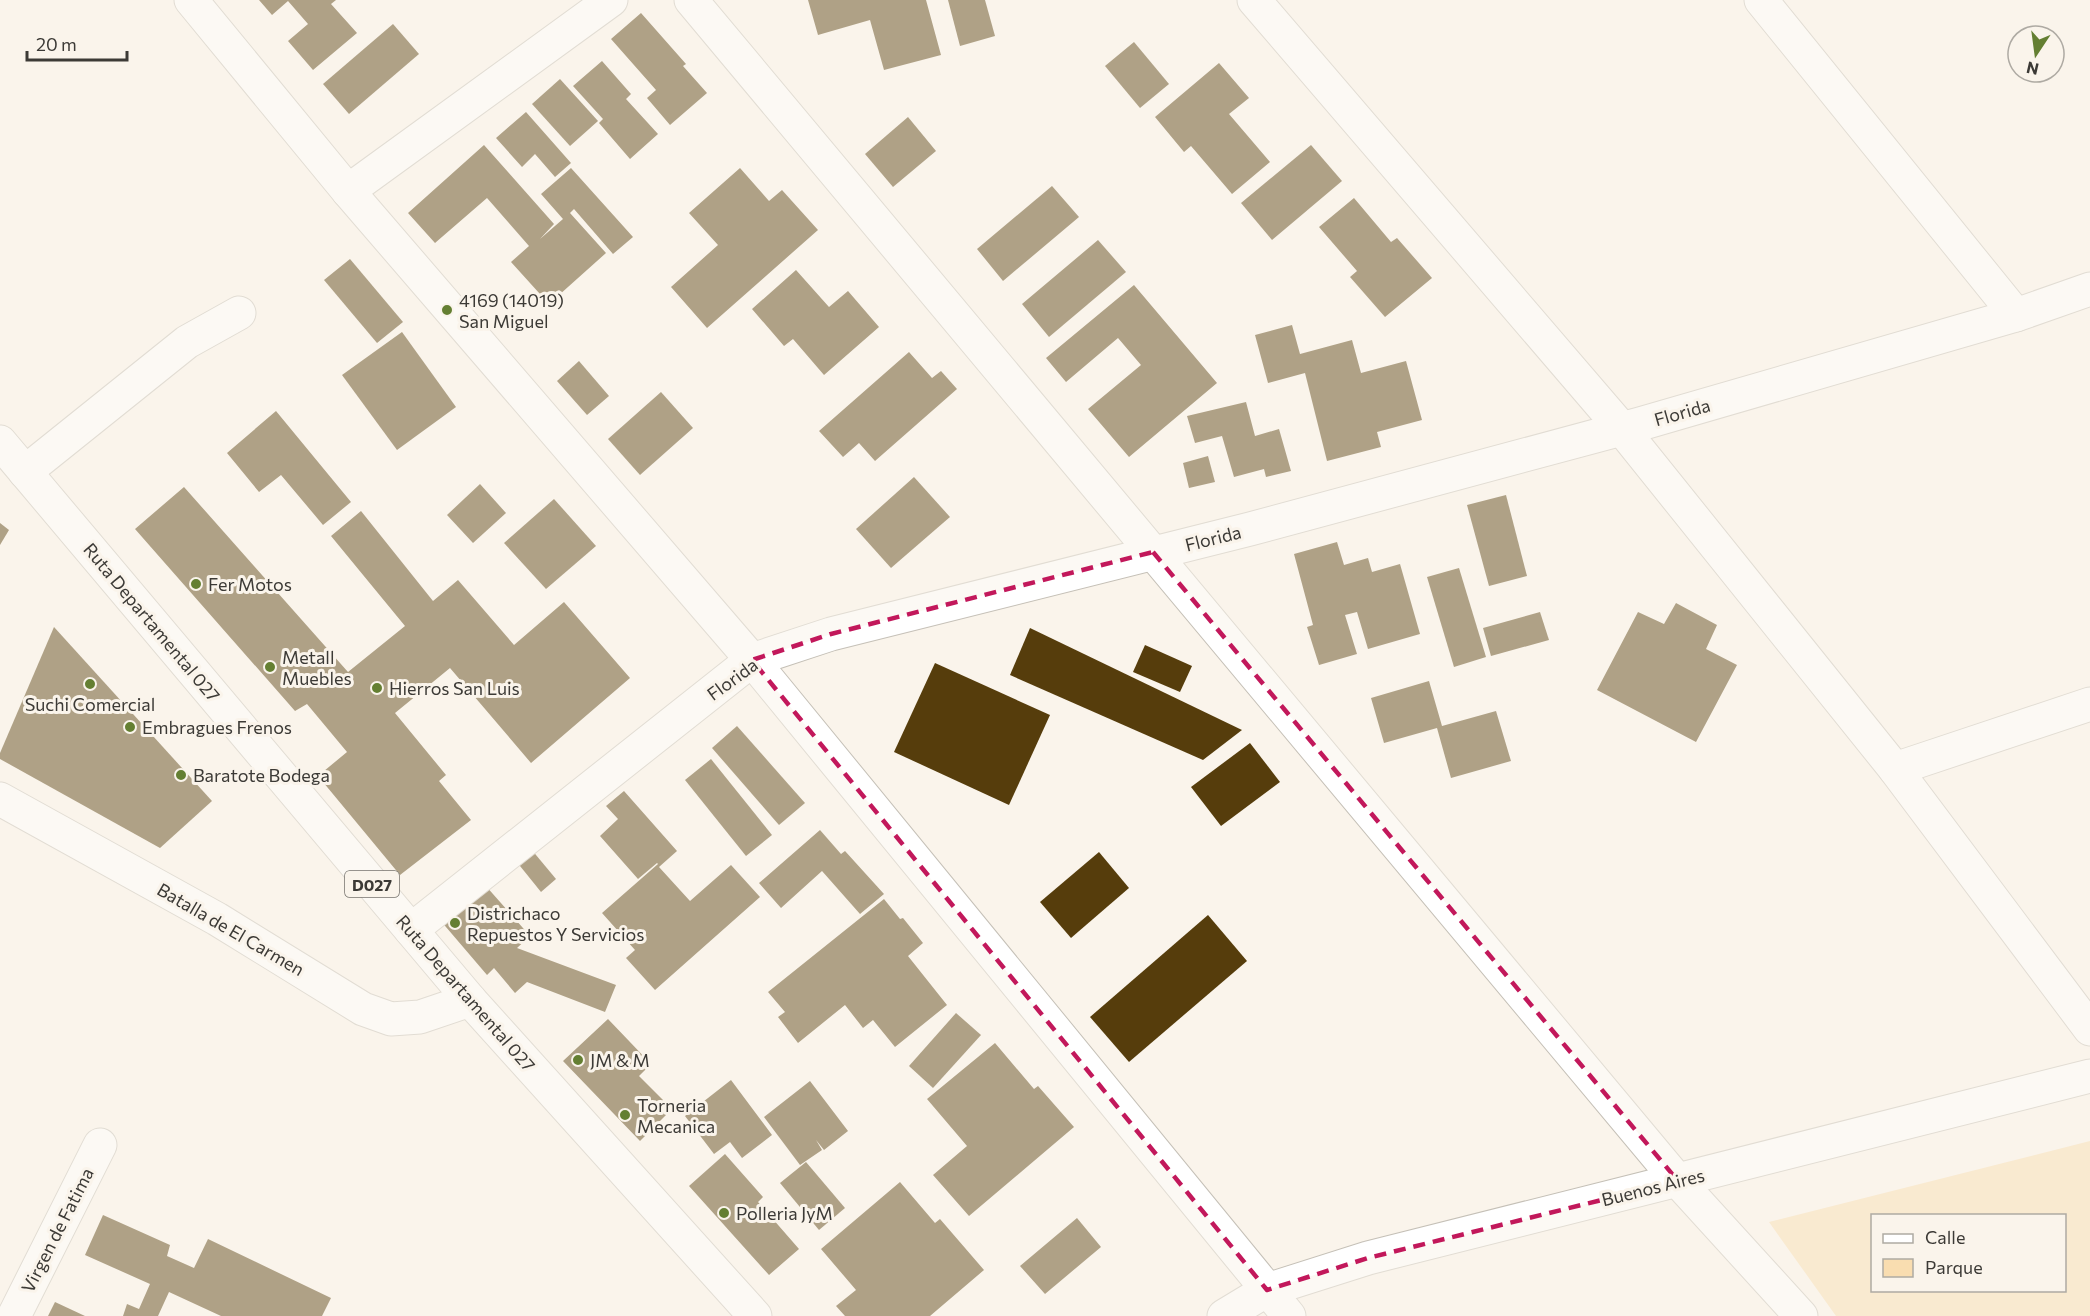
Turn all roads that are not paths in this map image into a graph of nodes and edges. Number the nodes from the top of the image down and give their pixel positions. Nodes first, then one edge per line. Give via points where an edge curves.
1 (191, 0) edge
2 (611, 0) edge
3 (691, 0) edge
4 (1254, 0) edge
5 (1761, 0) edge
6 (348, 191) junction
7 (2090, 289) edge
8 (239, 313) dead end
9 (2016, 315) junction
10 (1622, 429) junction
11 (0, 442) edge
12 (25, 472) junction
13 (1153, 552) junction
14 (752, 660) junction
15 (2090, 704) edge
16 (1895, 769) junction
17 (0, 799) edge
18 (411, 930) junction
19 (470, 1000) junction
20 (2090, 1029) edge
21 (2090, 1076) edge
22 (100, 1145) dead end
23 (1678, 1181) junction
24 (1267, 1290) junction
25 (14, 1316) edge
26 (755, 1316) edge
27 (1224, 1316) edge
28 (1289, 1316) edge
29 (1801, 1316) edge

1 - 6 street
2 - 6 street
3 - 13 street
4 - 10 street
5 - 9 street
6 - 14 street
7 - 9 street, Florida
8 - 12 street via 187,342
9 - 10 street, Florida
10 - 13 street, Florida
10 - 16 street
11 - 12 street, Ruta Departamental 027 / D027
12 - 18 street, Ruta Departamental 027 / D027
13 - 14 street, Florida via 831,634
13 - 23 street
14 - 18 street, Florida
14 - 24 street
15 - 16 street
16 - 20 street
17 - 19 street, Batalla de El Carmen via 217,919 363,1009 391,1018 420,1017
18 - 19 street, Ruta Departamental 027 / D027
19 - 26 street, Ruta Departamental 027 / D027
21 - 23 street, Buenos Aires
22 - 25 street, Virgen de Fatima
23 - 24 street, Buenos Aires via 1368,1258
23 - 29 street
24 - 27 street, Buenos Aires
24 - 28 street

